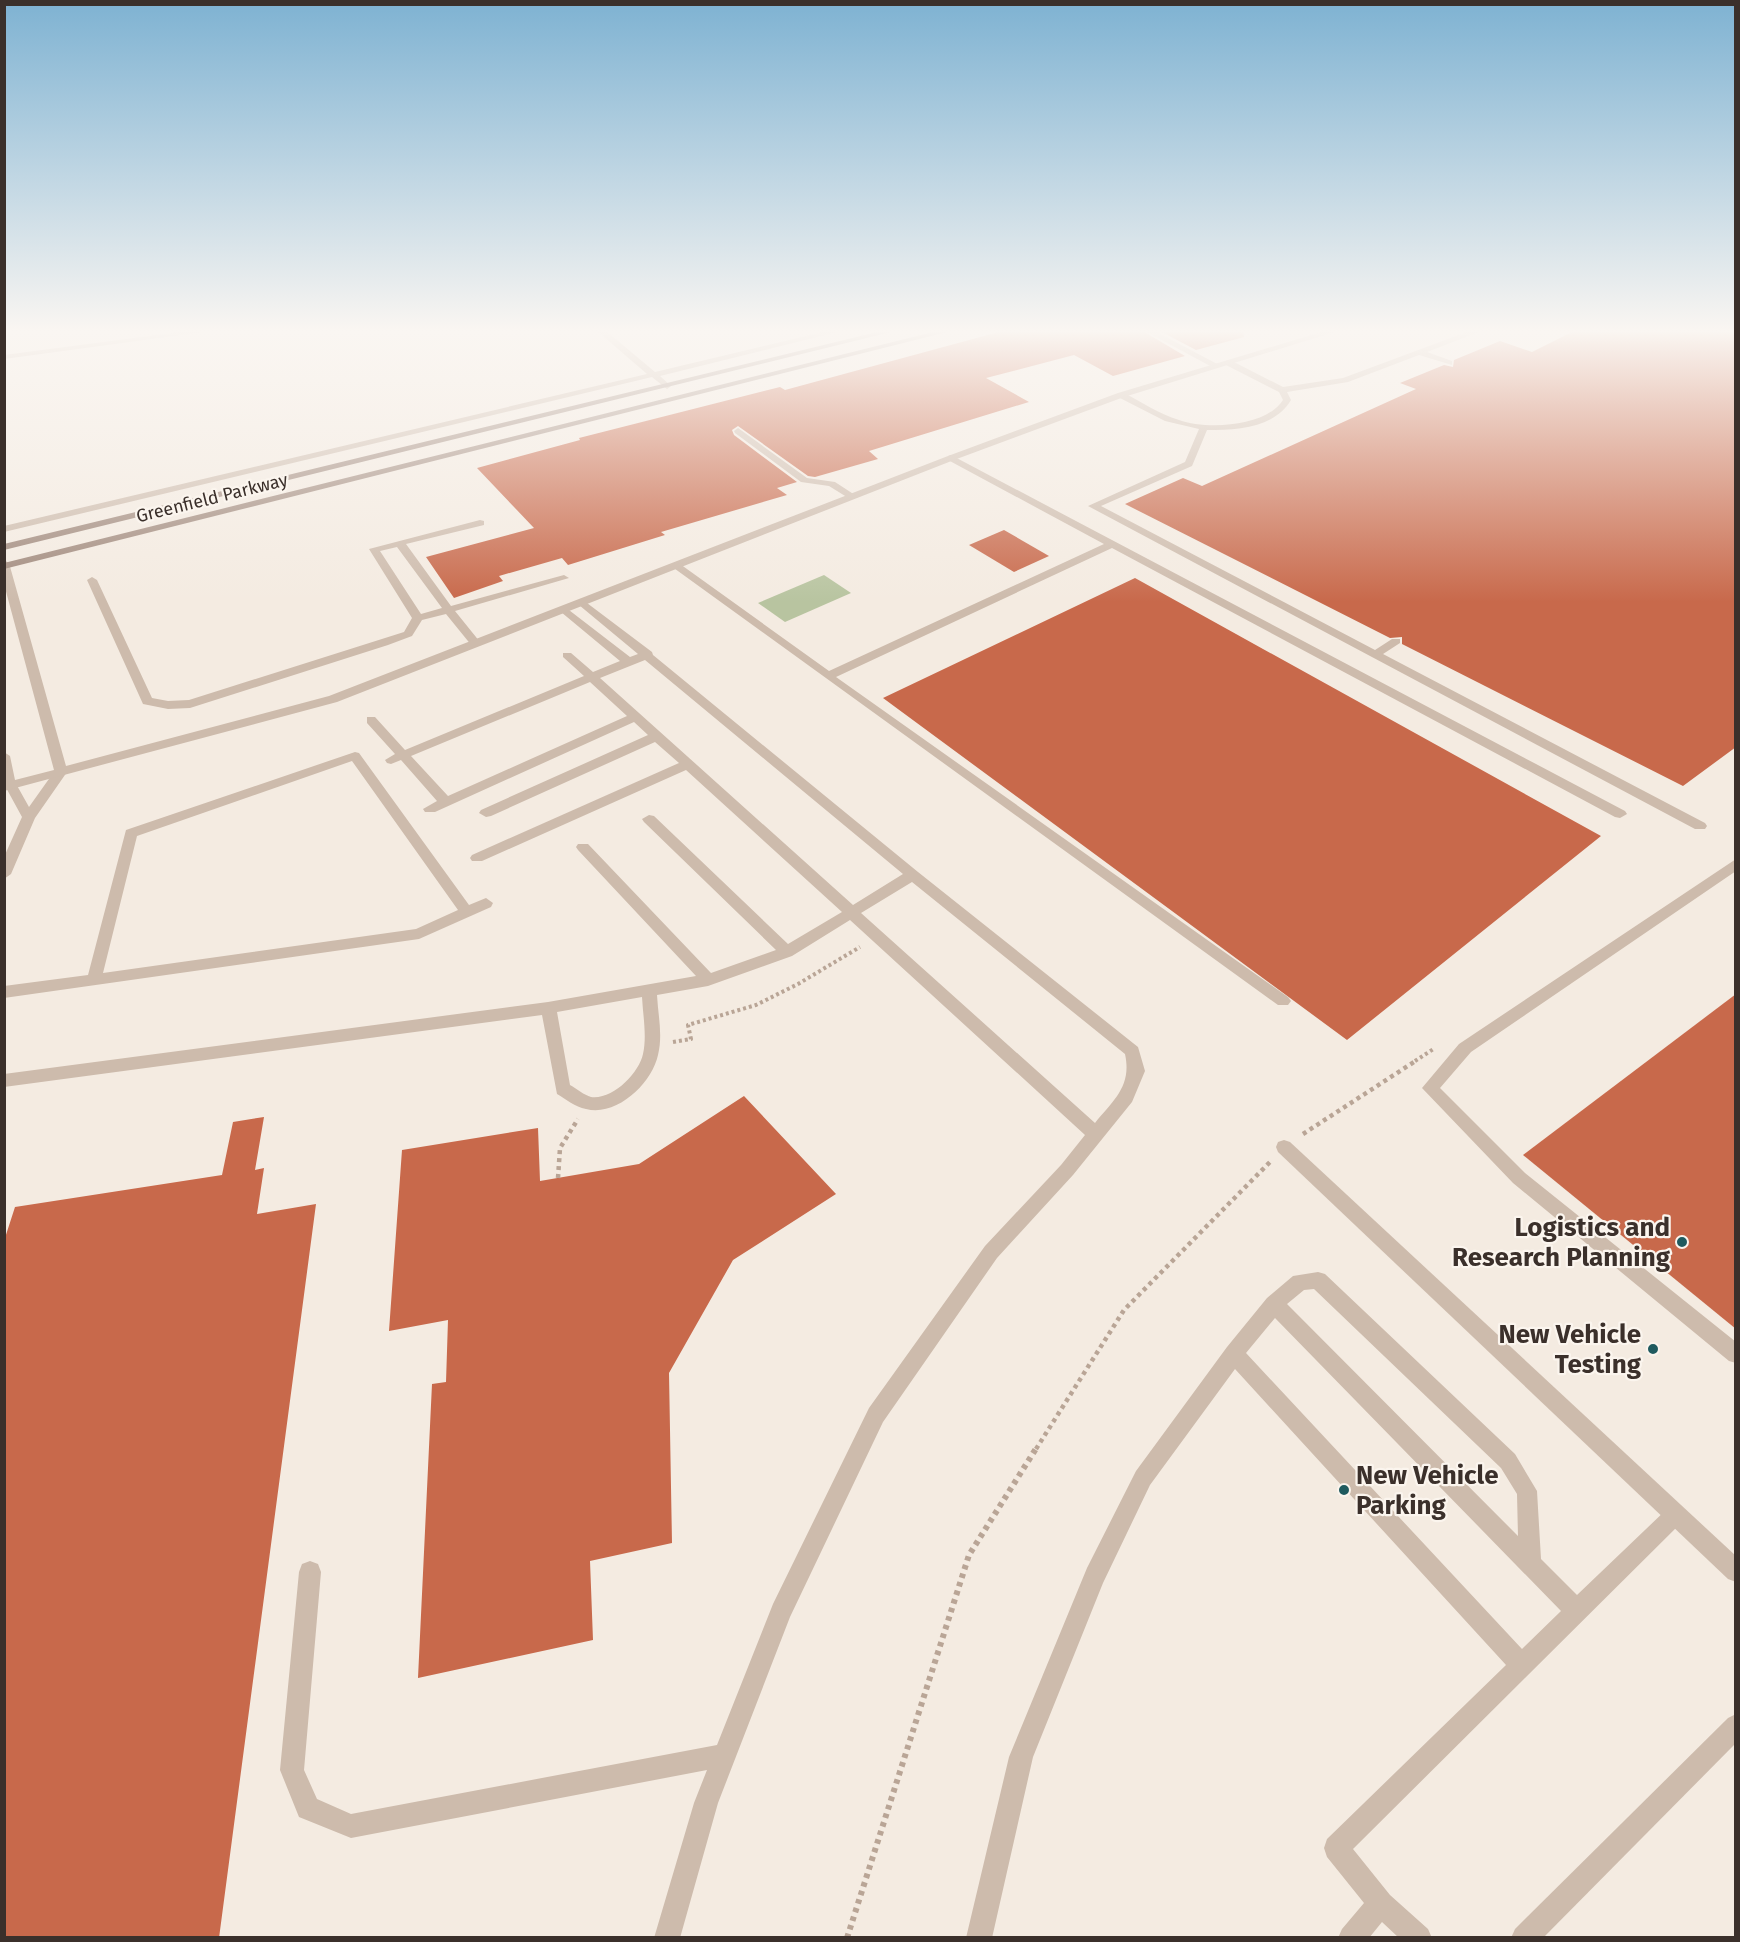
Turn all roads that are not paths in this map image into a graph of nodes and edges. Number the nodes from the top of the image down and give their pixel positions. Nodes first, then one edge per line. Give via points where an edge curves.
1 (461, 421) edge
2 (524, 421) edge
3 (586, 421) edge
4 (1052, 421) edge
5 (1174, 421) edge
6 (1256, 421) edge
7 (1204, 427) junction
8 (738, 431) dead end
9 (951, 458) junction
10 (854, 497) junction
11 (480, 523) dead end
12 (4, 529) edge
13 (400, 543) junction
14 (1112, 544) junction
15 (4, 547) edge
16 (5, 565) edge
17 (676, 566) junction
18 (564, 578) dead end
19 (92, 580) dead end
20 (583, 603) junction
21 (565, 610) junction
22 (449, 611) junction
23 (418, 618) junction
24 (1396, 641) dead end
25 (476, 644) junction
26 (648, 654) junction
27 (567, 655) dead end
28 (1375, 655) junction
29 (628, 662) junction
30 (828, 676) junction
31 (591, 677) junction
32 (635, 717) junction
33 (371, 720) dead end
34 (657, 736) junction
35 (4, 756) edge
36 (397, 757) junction
37 (688, 764) junction
38 (61, 772) junction
39 (7, 786) edge
40 (446, 802) junction
41 (430, 809) dead end
42 (486, 813) dead end
43 (1620, 814) dead end
44 (29, 817) junction
45 (649, 819) dead end
46 (1700, 826) dead end
47 (583, 847) dead end
48 (477, 858) dead end
49 (1736, 864) edge
50 (4, 874) edge
51 (913, 875) junction
52 (486, 903) dead end
53 (467, 912) junction
54 (853, 912) junction
55 (787, 952) junction
56 (94, 979) junction
57 (708, 980) junction
58 (649, 991) junction
59 (4, 992) edge
60 (1283, 1001) dead end
61 (548, 1008) junction
62 (5, 1083) edge
63 (1095, 1133) junction
64 (1284, 1147) road end
65 (1274, 1304) junction
66 (1234, 1354) junction
67 (1736, 1354) edge
68 (1675, 1515) junction
69 (1530, 1563) junction
70 (1736, 1571) edge
71 (310, 1572) dead end
72 (1577, 1611) junction
73 (1521, 1665) junction
74 (1736, 1726) edge
75 (725, 1755) junction
76 (1381, 1904) junction
77 (667, 1938) edge
78 (980, 1938) edge
79 (1351, 1938) edge
80 (1419, 1938) edge
81 (1524, 1938) edge

1 - 12 street
2 - 15 main road, Greenfield Parkway
3 - 16 main road, Greenfield Parkway
4 - 9 street
5 - 7 street
6 - 7 street
7 - 28 street via 1189,464 1094,506
8 - 10 street via 804,480 832,484
9 - 10 street
9 - 14 street
10 - 17 street
11 - 13 street
13 - 22 street
13 - 23 street via 374,549
14 - 30 street
14 - 43 street
16 - 38 street
17 - 20 street
17 - 30 street
18 - 22 street
19 - 23 street via 147,701 168,705 190,705 384,643 408,634
20 - 21 street
20 - 26 street
21 - 25 street
21 - 29 street
22 - 23 street
22 - 25 street
24 - 28 street
25 - 38 street via 333,699
26 - 29 street
26 - 51 street
27 - 31 street
28 - 46 street
29 - 31 street
30 - 60 street
31 - 32 street
31 - 36 street
32 - 34 street
32 - 40 street
33 - 36 street
34 - 37 street
34 - 42 street
35 - 39 street
36 - 40 street
37 - 48 street
37 - 54 street
38 - 39 street
38 - 44 street
39 - 44 street
40 - 41 street
44 - 50 street
45 - 55 street
47 - 57 street
49 - 67 street via 1464,1048 1430,1088 1519,1178
51 - 54 street
51 - 63 street via 1132,1051 1137,1071 1126,1098
52 - 53 street
53 - 56 street via 419,934
53 - 56 street via 355,756 131,832
54 - 55 street
54 - 63 street
55 - 57 street
56 - 59 street
57 - 58 street
58 - 61 street
58 - 61 street via 652,1046 647,1066 619,1095 601,1103 587,1103 563,1089
61 - 62 street
63 - 75 street via 1067,1170 991,1252 876,1415 781,1612
64 - 68 street
65 - 66 street
65 - 69 street
65 - 69 street via 1300,1282 1318,1280 1508,1461 1527,1491
66 - 73 street
66 - 78 street via 1143,1478 1095,1576 1021,1757
68 - 70 street
68 - 72 street
69 - 72 street
71 - 75 street via 292,1770 308,1808 351,1826
72 - 73 street
73 - 76 street via 1336,1848
74 - 81 street
75 - 77 street via 706,1803
76 - 79 street
76 - 80 street

